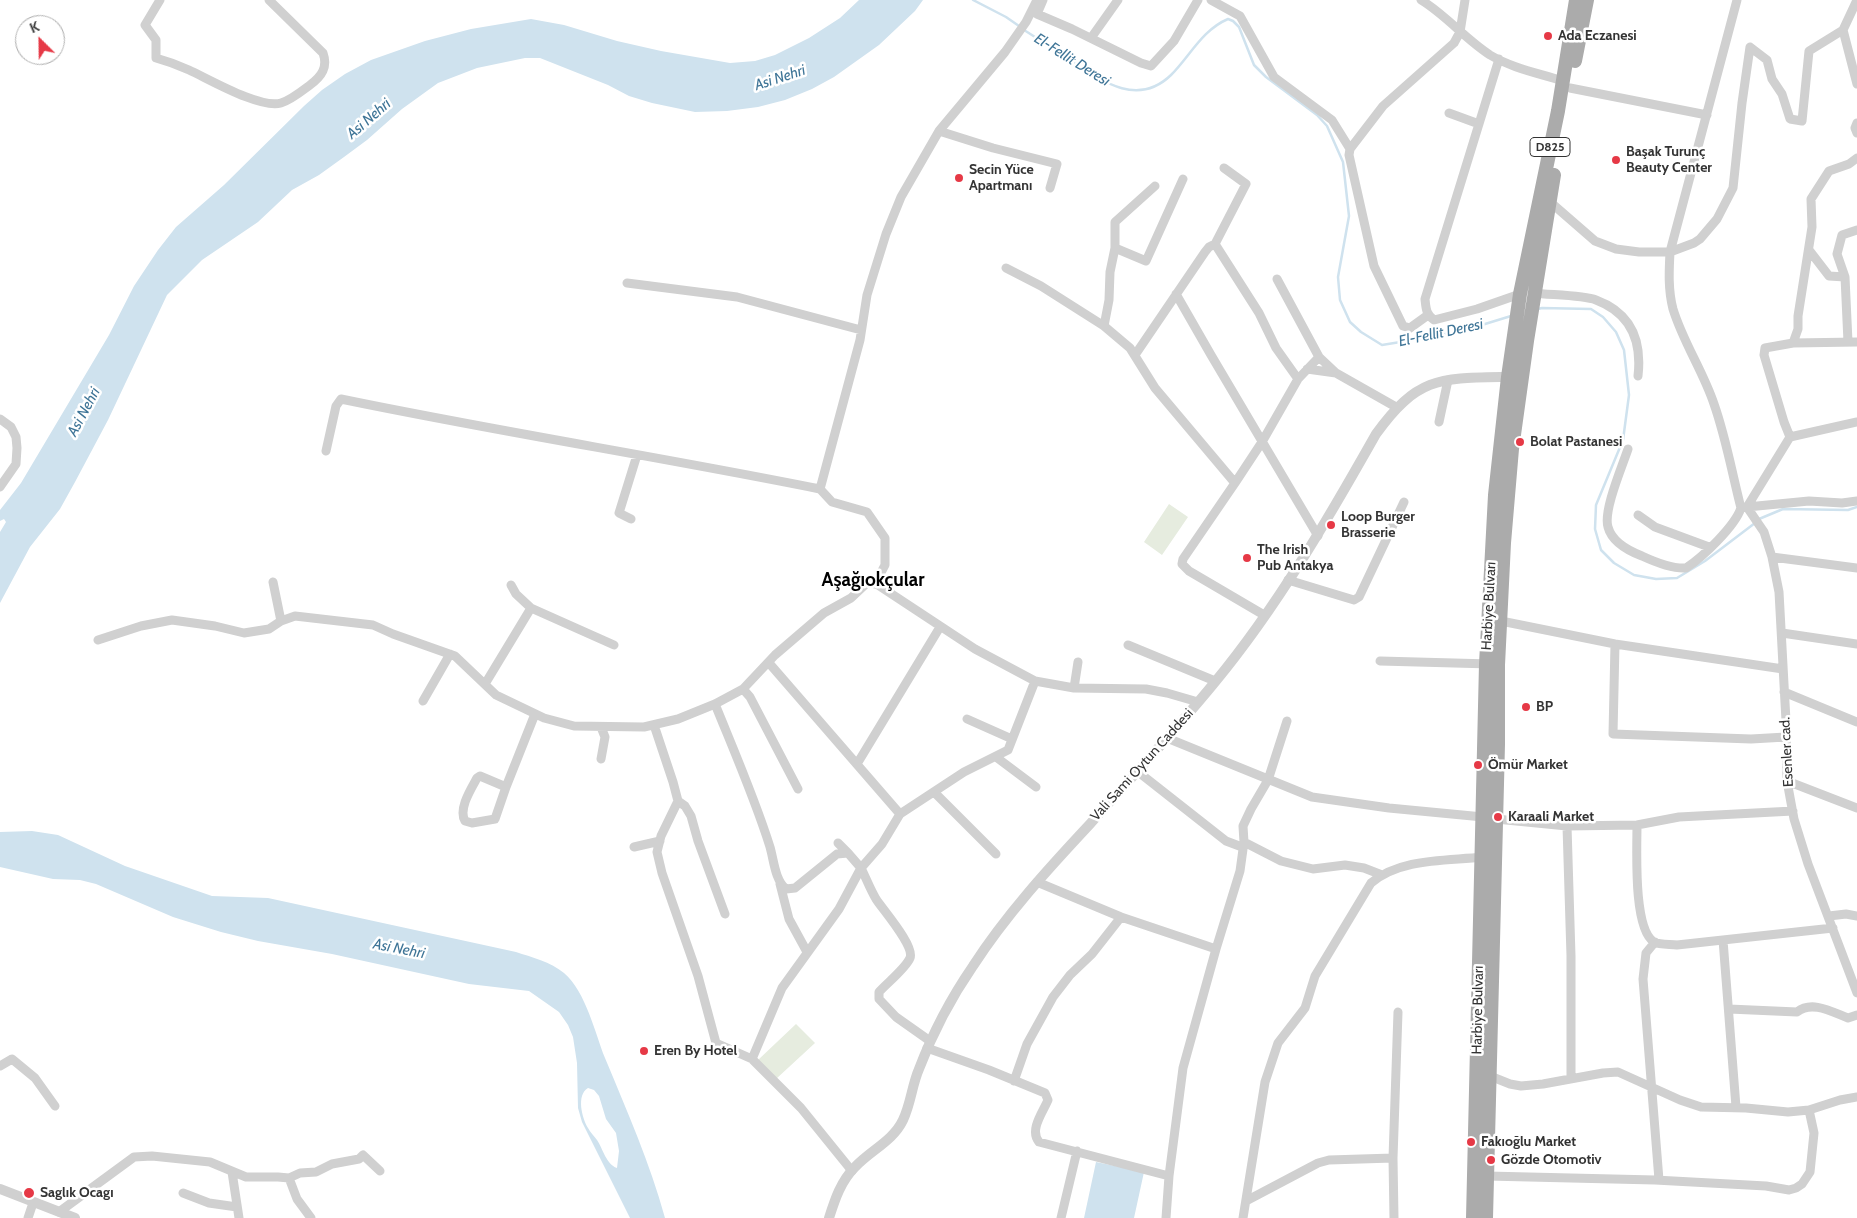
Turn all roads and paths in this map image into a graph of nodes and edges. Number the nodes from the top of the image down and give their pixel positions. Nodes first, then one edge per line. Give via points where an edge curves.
1 (160, 0) edge
2 (269, 0) edge
3 (1037, 0) edge
4 (1043, 0) edge
5 (1118, 0) edge
6 (1198, 0) edge
7 (1211, 0) edge
8 (1421, 0) edge
9 (1465, 0) edge
10 (1576, 0) edge
11 (1587, 0) edge
12 (1737, 0) edge
13 (1857, 0) edge
14 (1843, 30) junction
15 (1460, 32) junction
16 (1091, 38) junction
17 (1499, 59) junction
18 (1566, 84) junction
19 (1857, 84) edge
20 (1449, 113) dead end
21 (1707, 115) junction
22 (1857, 123) edge
23 (1479, 124) junction
24 (939, 131) junction
25 (1857, 133) edge
26 (1350, 150) junction
27 (1857, 158) edge
28 (1224, 168) dead end
29 (1183, 179) dead end
30 (1155, 186) dead end
31 (1050, 188) dead end
32 (1549, 201) junction
33 (1857, 230) edge
34 (1215, 244) junction
35 (1115, 248) junction
36 (1809, 250) junction
37 (1670, 252) junction
38 (1006, 268) dead end
39 (1844, 277) junction
40 (1277, 279) dead end
41 (627, 283) dead end
42 (1176, 294) junction
43 (1527, 294) junction
44 (1428, 315) junction
45 (1104, 326) junction
46 (862, 330) junction
47 (1853, 342) edge
48 (1793, 343) junction
49 (1135, 355) junction
50 (1319, 357) junction
51 (1307, 369) junction
52 (1336, 373) junction
53 (1638, 376) dead end
54 (1508, 377) junction
55 (1298, 379) junction
56 (1448, 380) junction
57 (1396, 407) junction
58 (0, 420) edge
59 (1439, 422) dead end
60 (1857, 422) edge
61 (1790, 437) junction
62 (1262, 442) junction
63 (1628, 450) dead end
64 (326, 451) dead end
65 (637, 455) junction
66 (1235, 483) junction
67 (0, 487) edge
68 (820, 488) junction
69 (1857, 501) edge
70 (1404, 502) dead end
71 (1744, 508) junction
72 (1638, 515) dead end
73 (631, 519) dead end
74 (1318, 536) junction
75 (1709, 547) junction
76 (1772, 557) junction
77 (1857, 568) edge
78 (1288, 580) junction
79 (272, 582) dead end
80 (875, 584) junction
81 (511, 585) dead end
82 (531, 608) junction
83 (1264, 615) junction
84 (1494, 620) junction
85 (281, 621) junction
86 (940, 627) junction
87 (1782, 633) junction
88 (98, 640) dead end
89 (1128, 644) dead end
90 (1615, 644) junction
91 (1857, 644) edge
92 (614, 645) dead end
93 (450, 654) junction
94 (1078, 662) dead end
95 (1380, 662) dead end
96 (769, 663) junction
97 (1492, 664) junction
98 (1782, 669) junction
99 (1035, 681) junction
100 (1215, 681) junction
101 (485, 684) junction
102 (1074, 688) junction
103 (743, 689) junction
104 (1784, 692) junction
105 (423, 701) dead end
106 (1198, 702) junction
107 (715, 704) junction
108 (535, 714) junction
109 (967, 719) dead end
110 (1287, 721) dead end
111 (1857, 722) edge
112 (654, 725) junction
113 (601, 727) junction
114 (1786, 737) junction
115 (1167, 738) junction
116 (1012, 739) junction
117 (996, 757) junction
118 (600, 759) dead end
119 (857, 764) junction
120 (1137, 771) junction
121 (1268, 780) junction
122 (1787, 782) junction
123 (506, 787) junction
124 (1036, 787) dead end
125 (798, 789) dead end
126 (934, 792) junction
127 (678, 801) junction
128 (1857, 808) edge
129 (1793, 811) junction
130 (900, 814) junction
131 (1482, 816) junction
132 (1496, 819) junction
133 (1567, 826) junction
134 (1637, 826) junction
135 (660, 841) junction
136 (838, 843) dead end
137 (1243, 845) junction
138 (634, 847) dead end
139 (848, 853) junction
140 (996, 854) dead end
141 (1482, 858) junction
142 (861, 868) junction
143 (1382, 874) junction
144 (1037, 882) junction
145 (780, 884) junction
146 (725, 914) dead end
147 (1829, 916) junction
148 (1857, 916) edge
149 (1121, 917) junction
150 (1833, 928) junction
151 (1723, 940) junction
152 (1655, 942) junction
153 (1216, 949) junction
154 (807, 952) junction
155 (1857, 992) edge
156 (1729, 1009) junction
157 (1398, 1012) dead end
158 (1857, 1015) edge
159 (928, 1044) junction
160 (752, 1059) junction
161 (1, 1062) edge
162 (1490, 1076) junction
163 (1572, 1079) junction
164 (1014, 1081) junction
165 (1651, 1087) junction
166 (1857, 1097) edge
167 (55, 1106) dead end
168 (1736, 1107) junction
169 (1809, 1110) junction
170 (1077, 1152) junction
171 (1393, 1158) junction
172 (380, 1171) dead end
173 (852, 1171) junction
174 (232, 1172) junction
175 (1169, 1176) junction
176 (1487, 1176) junction
177 (289, 1178) junction
178 (1659, 1180) junction
179 (0, 1189) edge
180 (184, 1193) dead end
181 (1246, 1201) junction
182 (33, 1203) junction
183 (237, 1207) junction
184 (59, 1212) junction
185 (28, 1218) edge
186 (75, 1218) edge
187 (239, 1218) edge
188 (310, 1218) edge
189 (829, 1218) edge
190 (1061, 1218) edge
191 (1166, 1218) edge
192 (1244, 1218) edge
193 (1394, 1218) edge
194 (1473, 1218) edge
195 (1486, 1218) edge

1 - 2 street via 145,26 156,40 156,58 270,104 282,103 318,79 326,60 323,53
3 - 24 street via 1005,52
4 - 16 street via 1037,14
5 - 16 street
6 - 16 street via 1174,41 1151,66
7 - 26 street via 1240,16 1274,77 1332,120
8 - 15 street via 1435,8
9 - 15 street
10 - 18 main road, Harbiye Bulvarı / D825
11 - 18 main road, Harbiye Bulvarı / D825
12 - 21 street, Esenler cad.
13 - 14 street
14 - 19 street
14 - 37 street via 1809,52 1802,122 1790,119 1767,60 1750,47 1732,188 1717,219 1700,239
15 - 17 street
15 - 26 street via 1454,43 1383,106
17 - 18 street
17 - 23 street
18 - 21 street
18 - 32 main road, Harbiye Bulvarı / D825
18 - 43 main road, Harbiye Bulvarı / D825
20 - 23 street
21 - 37 street, Esenler cad.
22 - 25 street
23 - 44 street via 1425,299
24 - 31 street via 1057,164
24 - 46 street via 901,197 886,234 867,295
26 - 44 street via 1348,155 1368,247 1383,287 1404,326 1410,328
27 - 36 street via 1829,171 1811,199
28 - 34 street via 1246,184
29 - 35 street via 1146,261
30 - 35 street via 1115,222
32 - 37 street via 1596,241 1616,249
32 - 43 main road, Harbiye Bulvarı / D825
33 - 39 street via 1842,235 1837,254
34 - 42 street via 1205,252
34 - 55 street via 1259,313 1276,348
35 - 45 street
36 - 39 street via 1829,276
36 - 48 street via 1798,329
37 - 71 street, Esenler cad. via 1669,284 1673,308 1714,404
38 - 45 street
39 - 47 street
40 - 50 street
41 - 46 street via 736,297
42 - 49 street
42 - 62 street
43 - 44 street via 1434,320
43 - 53 street via 1595,300 1618,312 1638,344
43 - 54 main road, Harbiye Bulvarı / D825 via 1513,339
43 - 84 main road, Harbiye Bulvarı / D825 via 1527,336
45 - 49 street
46 - 68 street
47 - 48 street
48 - 61 street via 1765,348 1764,355
49 - 66 street via 1155,388
50 - 51 street
50 - 52 street
51 - 52 street
51 - 55 street
52 - 57 street
54 - 56 street, Vali Sami Oytun Caddesi
54 - 84 main road, Harbiye Bulvarı / D825 via 1495,495
55 - 62 street
56 - 57 street, Vali Sami Oytun Caddesi via 1424,386
56 - 59 street
57 - 74 street, Vali Sami Oytun Caddesi via 1376,434
58 - 67 street via 11,427 18,448 16,464
60 - 61 street
61 - 71 street
62 - 66 street
62 - 74 street
63 - 75 street via 1607,513 1612,535 1634,553 1679,569 1686,568
64 - 65 street via 336,406 341,399
65 - 68 street
65 - 73 street via 619,513
66 - 83 street via 1182,564
68 - 80 street via 832,502 867,512 885,538 885,565
69 - 71 street via 1808,501
70 - 78 street via 1359,597 1354,600
71 - 75 street
71 - 76 street, Esenler cad. via 1764,532
72 - 75 street via 1655,527
74 - 78 street, Vali Sami Oytun Caddesi
76 - 77 street
76 - 87 street, Esenler cad.
78 - 83 street, Vali Sami Oytun Caddesi
79 - 85 street
80 - 86 street
80 - 96 street via 868,582 851,598 824,613
81 - 82 street
82 - 92 street
82 - 101 street
83 - 100 street, Vali Sami Oytun Caddesi
84 - 90 street
84 - 97 main road, Harbiye Bulvarı / D825
85 - 88 street via 269,629 244,633 172,620
85 - 93 street via 295,616 373,625
86 - 99 street
86 - 119 street
87 - 91 street
87 - 98 street, Esenler cad.
89 - 100 street
90 - 98 street
90 - 114 street via 1613,734 1751,739
93 - 101 street
93 - 105 street
94 - 102 street
95 - 97 street
96 - 103 street
96 - 119 street
97 - 131 main road, Harbiye Bulvarı / D825
97 - 132 main road, Harbiye Bulvarı / D825
98 - 104 street, Esenler cad.
99 - 102 street
99 - 116 street
100 - 106 street, Vali Sami Oytun Caddesi
101 - 108 street via 496,695
102 - 106 street via 1146,689
103 - 107 street
103 - 125 street
104 - 111 street
104 - 114 street, Esenler cad.
106 - 115 street, Vali Sami Oytun Caddesi
107 - 112 street
107 - 145 street via 761,822
108 - 113 street via 574,726
108 - 123 street
109 - 116 street
110 - 121 street
112 - 113 street
112 - 127 street
113 - 118 street via 605,737
114 - 122 street, Esenler cad.
115 - 120 street, Vali Sami Oytun Caddesi
115 - 121 street
116 - 117 street via 1008,750
117 - 124 street
117 - 126 street via 964,772
119 - 130 street
120 - 137 street via 1226,841
120 - 144 street, Vali Sami Oytun Caddesi
121 - 131 street via 1312,797
121 - 137 street via 1243,826
122 - 128 street
122 - 129 street, Esenler cad.
123 - 123 street via 480,776 477,778 462,811 465,821 495,819
126 - 130 street
126 - 140 street
127 - 135 street
127 - 146 street via 691,816
129 - 134 street via 1679,817
129 - 147 street, Esenler cad. via 1808,864
130 - 142 street via 882,844
131 - 141 main road, Harbiye Bulvarı / D825
132 - 133 street
132 - 162 main road, Harbiye Bulvarı / D825
133 - 134 street
133 - 163 street
134 - 152 street via 1639,906 1642,923
135 - 138 street
135 - 160 street via 657,852 662,873 698,976 716,1043
136 - 139 street
137 - 143 street via 1281,861 1313,869 1345,865
137 - 153 street via 1240,870
139 - 142 street
139 - 145 street via 837,854 816,866 795,888 786,889
141 - 143 street via 1407,866
141 - 194 main road, Harbiye Bulvarı / D825
142 - 154 street via 840,909
142 - 159 street via 875,898 912,951 906,964 879,992 879,999
143 - 181 street via 1372,883 1315,976 1305,1008 1278,1043 1265,1082
144 - 149 street
144 - 159 street, Vali Sami Oytun Caddesi via 972,967
145 - 154 street via 790,919
147 - 148 street
147 - 150 street, Esenler cad.
149 - 153 street
149 - 164 street via 1054,997 1027,1044
150 - 151 street
150 - 155 street, Esenler cad.
151 - 152 street via 1677,945
151 - 156 street
152 - 165 street via 1646,953 1643,979
153 - 175 street via 1183,1068
154 - 160 street via 782,988
156 - 158 street via 1797,1012 1814,1007 1848,1018
156 - 168 street
157 - 171 street
159 - 164 street
159 - 173 street, Vali Sami Oytun Caddesi via 904,1119 891,1136
160 - 173 street via 801,1108
161 - 167 street via 12,1060 35,1078
162 - 163 street via 1521,1086
162 - 176 main road, Harbiye Bulvarı / D825
163 - 165 street via 1618,1072
164 - 170 street via 1045,1094 1048,1100 1034,1131 1039,1142
165 - 168 street via 1700,1107
165 - 178 street
166 - 169 street
168 - 169 street via 1788,1112
169 - 178 street via 1814,1132 1810,1172 1796,1188
170 - 175 street
170 - 190 street
171 - 181 street via 1318,1163
171 - 193 street
172 - 177 street via 363,1155 359,1159
173 - 189 street, Vali Sami Oytun Caddesi via 843,1182
174 - 177 street via 246,1177
174 - 183 street
174 - 184 street via 210,1162 134,1157
175 - 191 street
176 - 178 street
176 - 195 main road, Harbiye Bulvarı / D825
177 - 188 street via 297,1199
179 - 182 street
180 - 183 street via 209,1203
181 - 192 street
182 - 184 street
182 - 185 street
183 - 187 street
184 - 186 street

